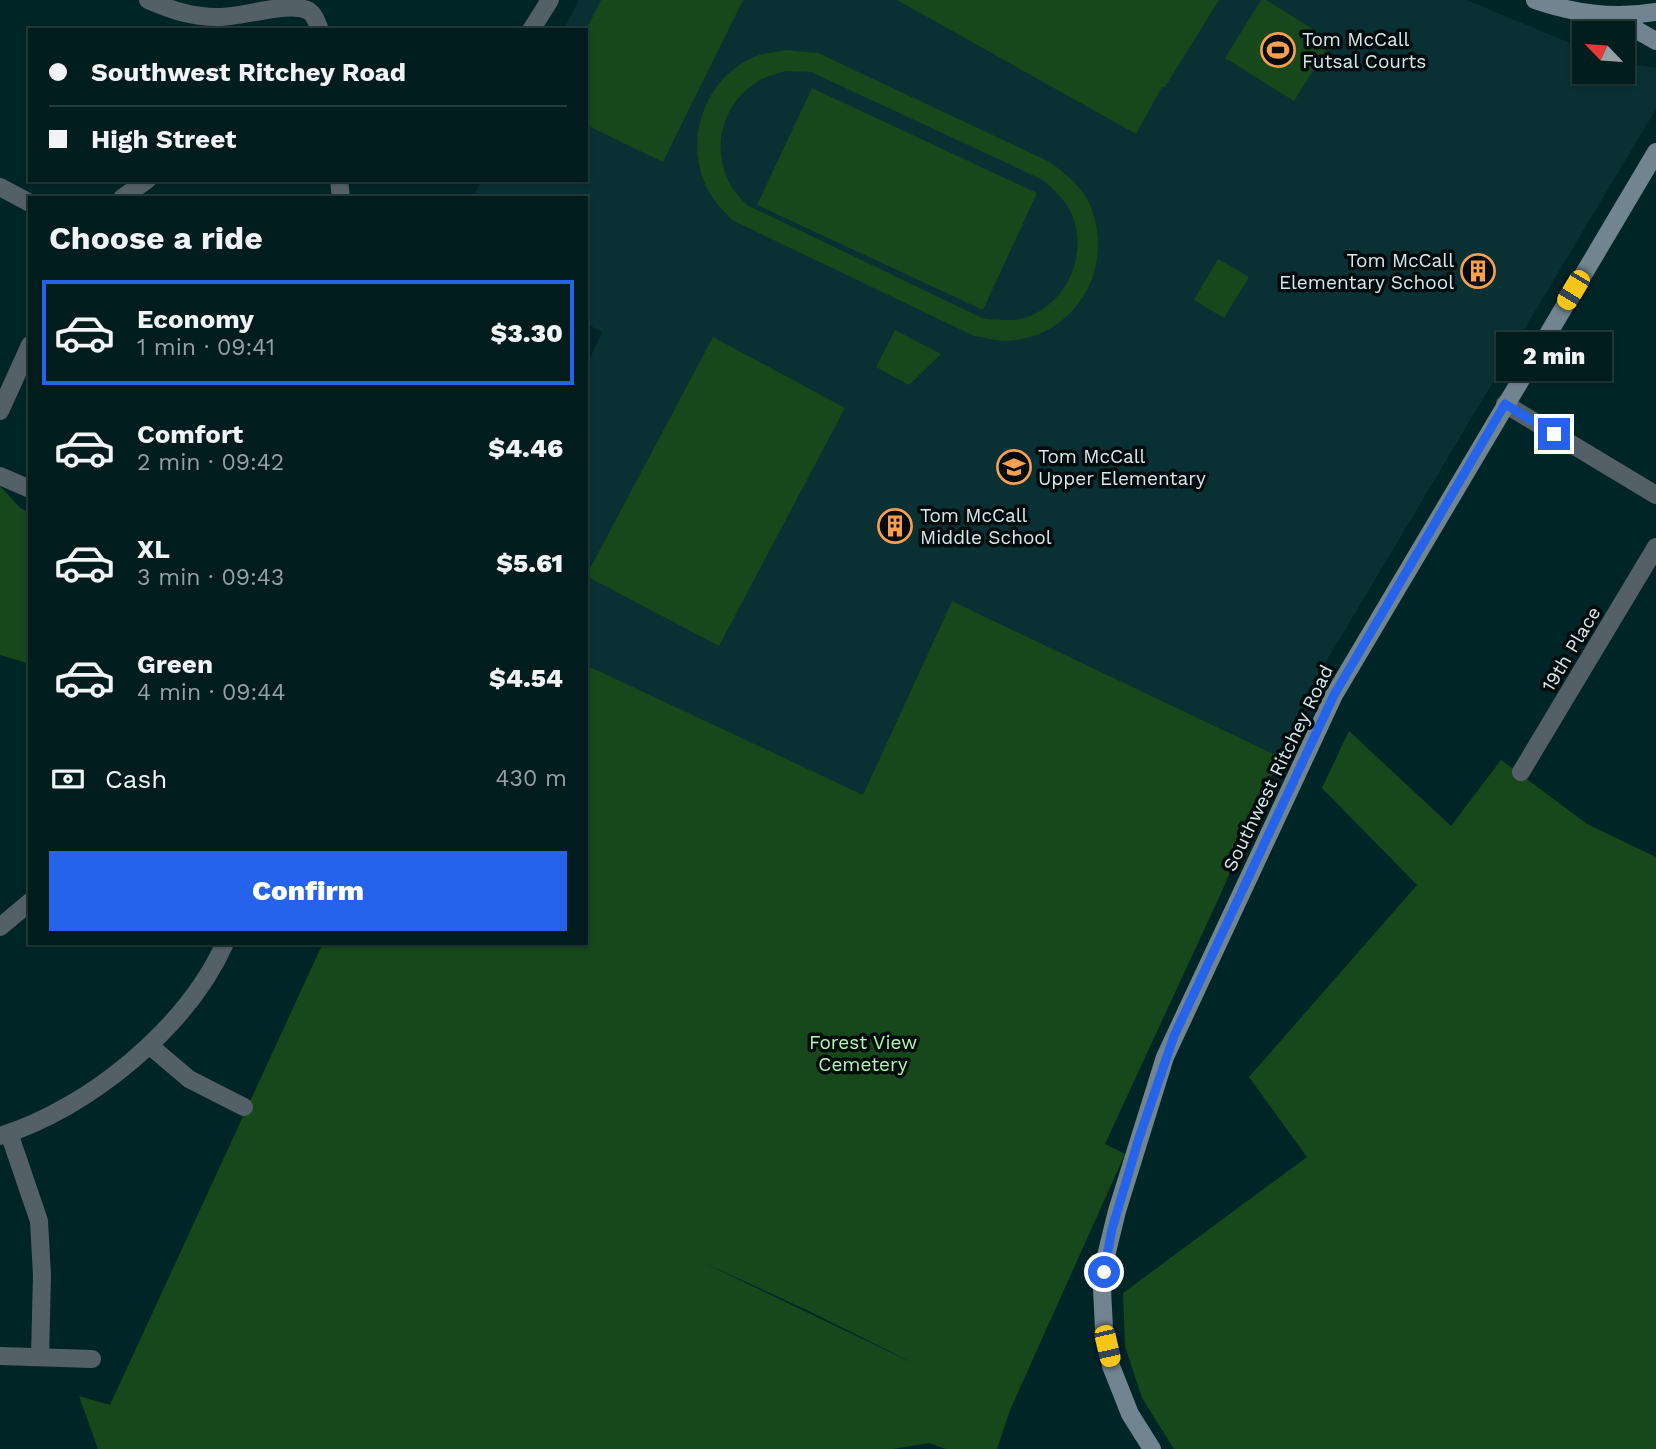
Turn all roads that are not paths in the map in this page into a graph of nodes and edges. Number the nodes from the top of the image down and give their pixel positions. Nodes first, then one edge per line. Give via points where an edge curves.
1 (148, 0) edge
2 (551, 0) edge
3 (1535, 0) edge
4 (1656, 12) edge
5 (1612, 16) junction
6 (319, 28) edge
7 (532, 28) edge
8 (1656, 41) edge
9 (1656, 152) edge
10 (144, 182) edge
11 (0, 187) edge
12 (124, 196) edge
13 (28, 202) edge
14 (28, 349) edge
15 (1505, 404) junction
16 (0, 411) edge
17 (0, 476) edge
18 (28, 488) edge
19 (1656, 495) edge
20 (1656, 547) edge
21 (1521, 772) dead end
22 (28, 904) edge
23 (0, 927) edge
24 (224, 945) edge
25 (149, 1045) junction
26 (244, 1107) dead end
27 (5, 1135) edge
28 (0, 1356) edge
29 (40, 1357) junction
30 (92, 1359) dead end
31 (1152, 1449) edge

1 - 6 street via 174,11 218,17 297,6 308,10
2 - 7 street
3 - 5 street
4 - 5 street
5 - 8 street
9 - 15 street, Southwest Ritchey Road
10 - 12 street
11 - 13 street
14 - 16 street
15 - 19 street
15 - 31 street, Southwest Ritchey Road via 1334,695 1159,1075 1112,1229 1102,1289 1111,1366
17 - 18 street
20 - 21 street, 19th Place
22 - 23 street
24 - 25 street via 206,977
25 - 26 street via 189,1079
25 - 27 street via 77,1101
27 - 29 street via 39,1221
28 - 29 street
29 - 30 street

